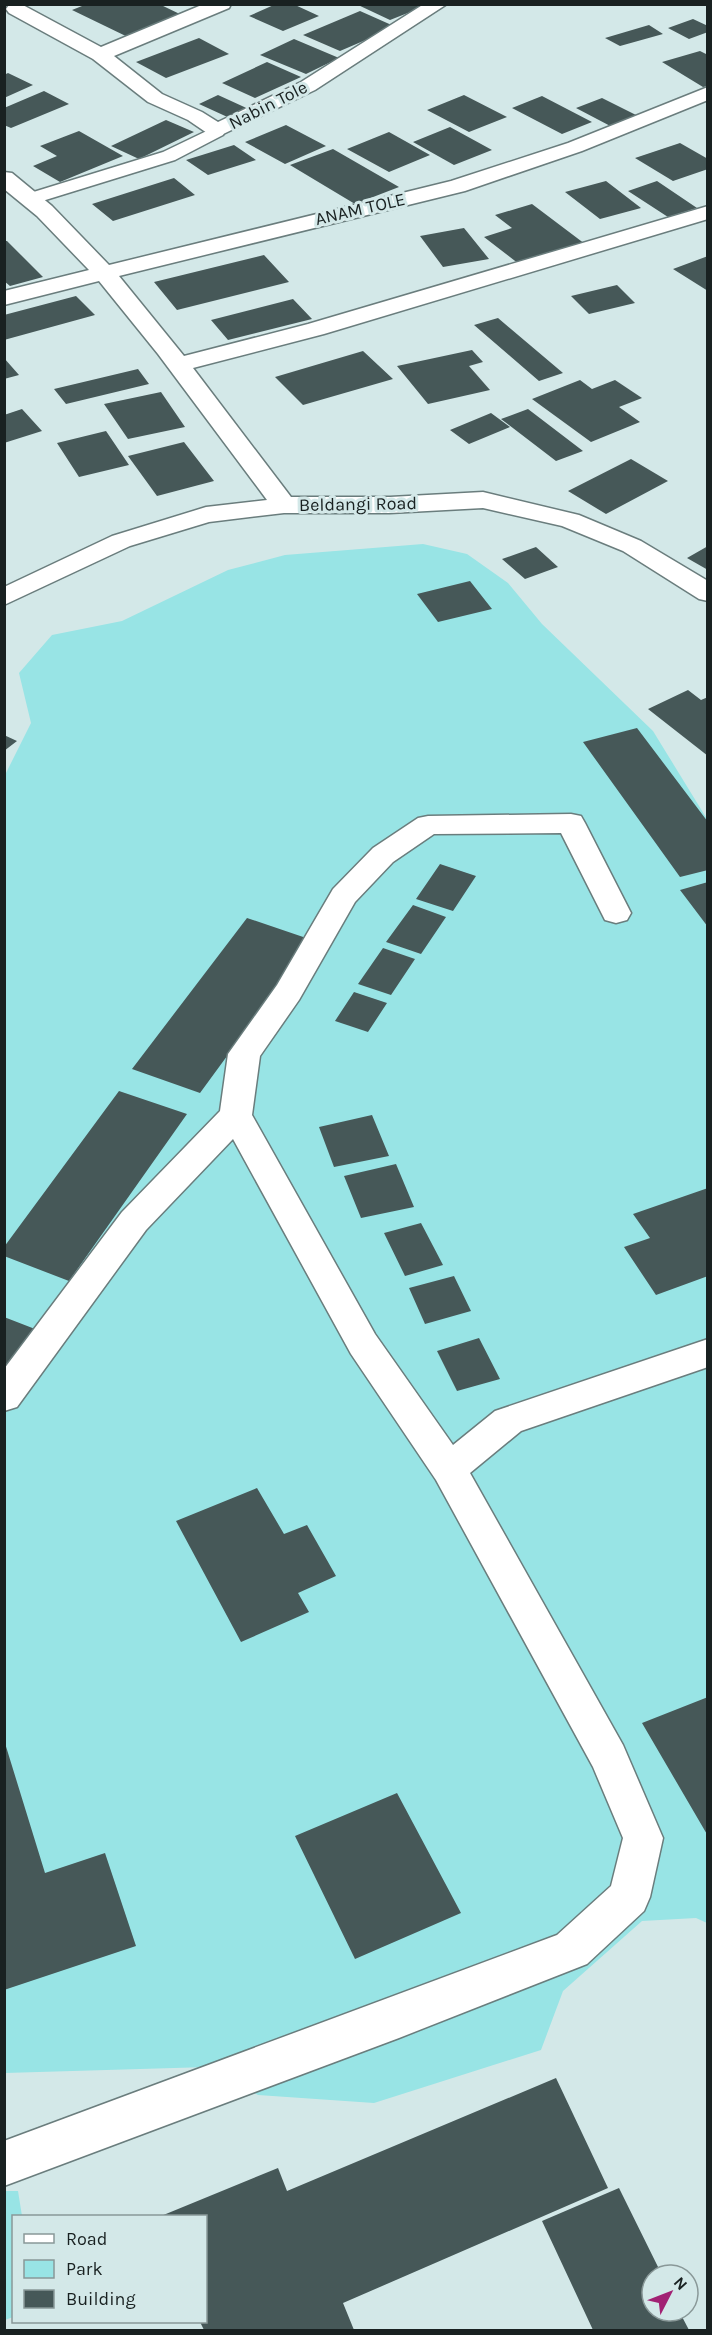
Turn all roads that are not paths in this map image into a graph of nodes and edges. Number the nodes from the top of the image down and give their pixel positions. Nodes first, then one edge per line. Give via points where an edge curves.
1 (222, 4) edge
2 (438, 4) edge
3 (16, 9) edge
4 (100, 55) junction
5 (708, 93) edge
6 (216, 131) junction
7 (4, 178) edge
8 (33, 198) junction
9 (708, 212) edge
10 (105, 272) junction
11 (4, 298) edge
12 (179, 365) junction
13 (284, 505) junction
14 (708, 593) edge
15 (4, 597) edge
16 (616, 913) dead end
17 (236, 1115) junction
18 (708, 1353) edge
19 (4, 1397) edge
20 (448, 1469) junction
21 (4, 2164) edge

1 - 4 street
2 - 6 street, Nabin Tole via 308,86
3 - 4 street, Nabin Tole
4 - 6 street, Nabin Tole via 155,98 195,116
5 - 10 street, ANAM TOLE via 575,147 456,186
6 - 8 lane via 169,156
7 - 8 street
8 - 10 street
9 - 12 street via 316,330
10 - 11 street, ANAM TOLE
10 - 12 street
12 - 13 street
13 - 14 street, Beldangi Road via 483,500 570,520 632,546
13 - 15 street, Beldangi Road via 206,515 122,541
16 - 17 street via 571,823 428,825 383,855 344,896 288,992 244,1054
17 - 19 street via 134,1221
17 - 20 street via 363,1344
18 - 20 street via 508,1421
20 - 21 street via 614,1768 643,1838 629,1897 572,1950

